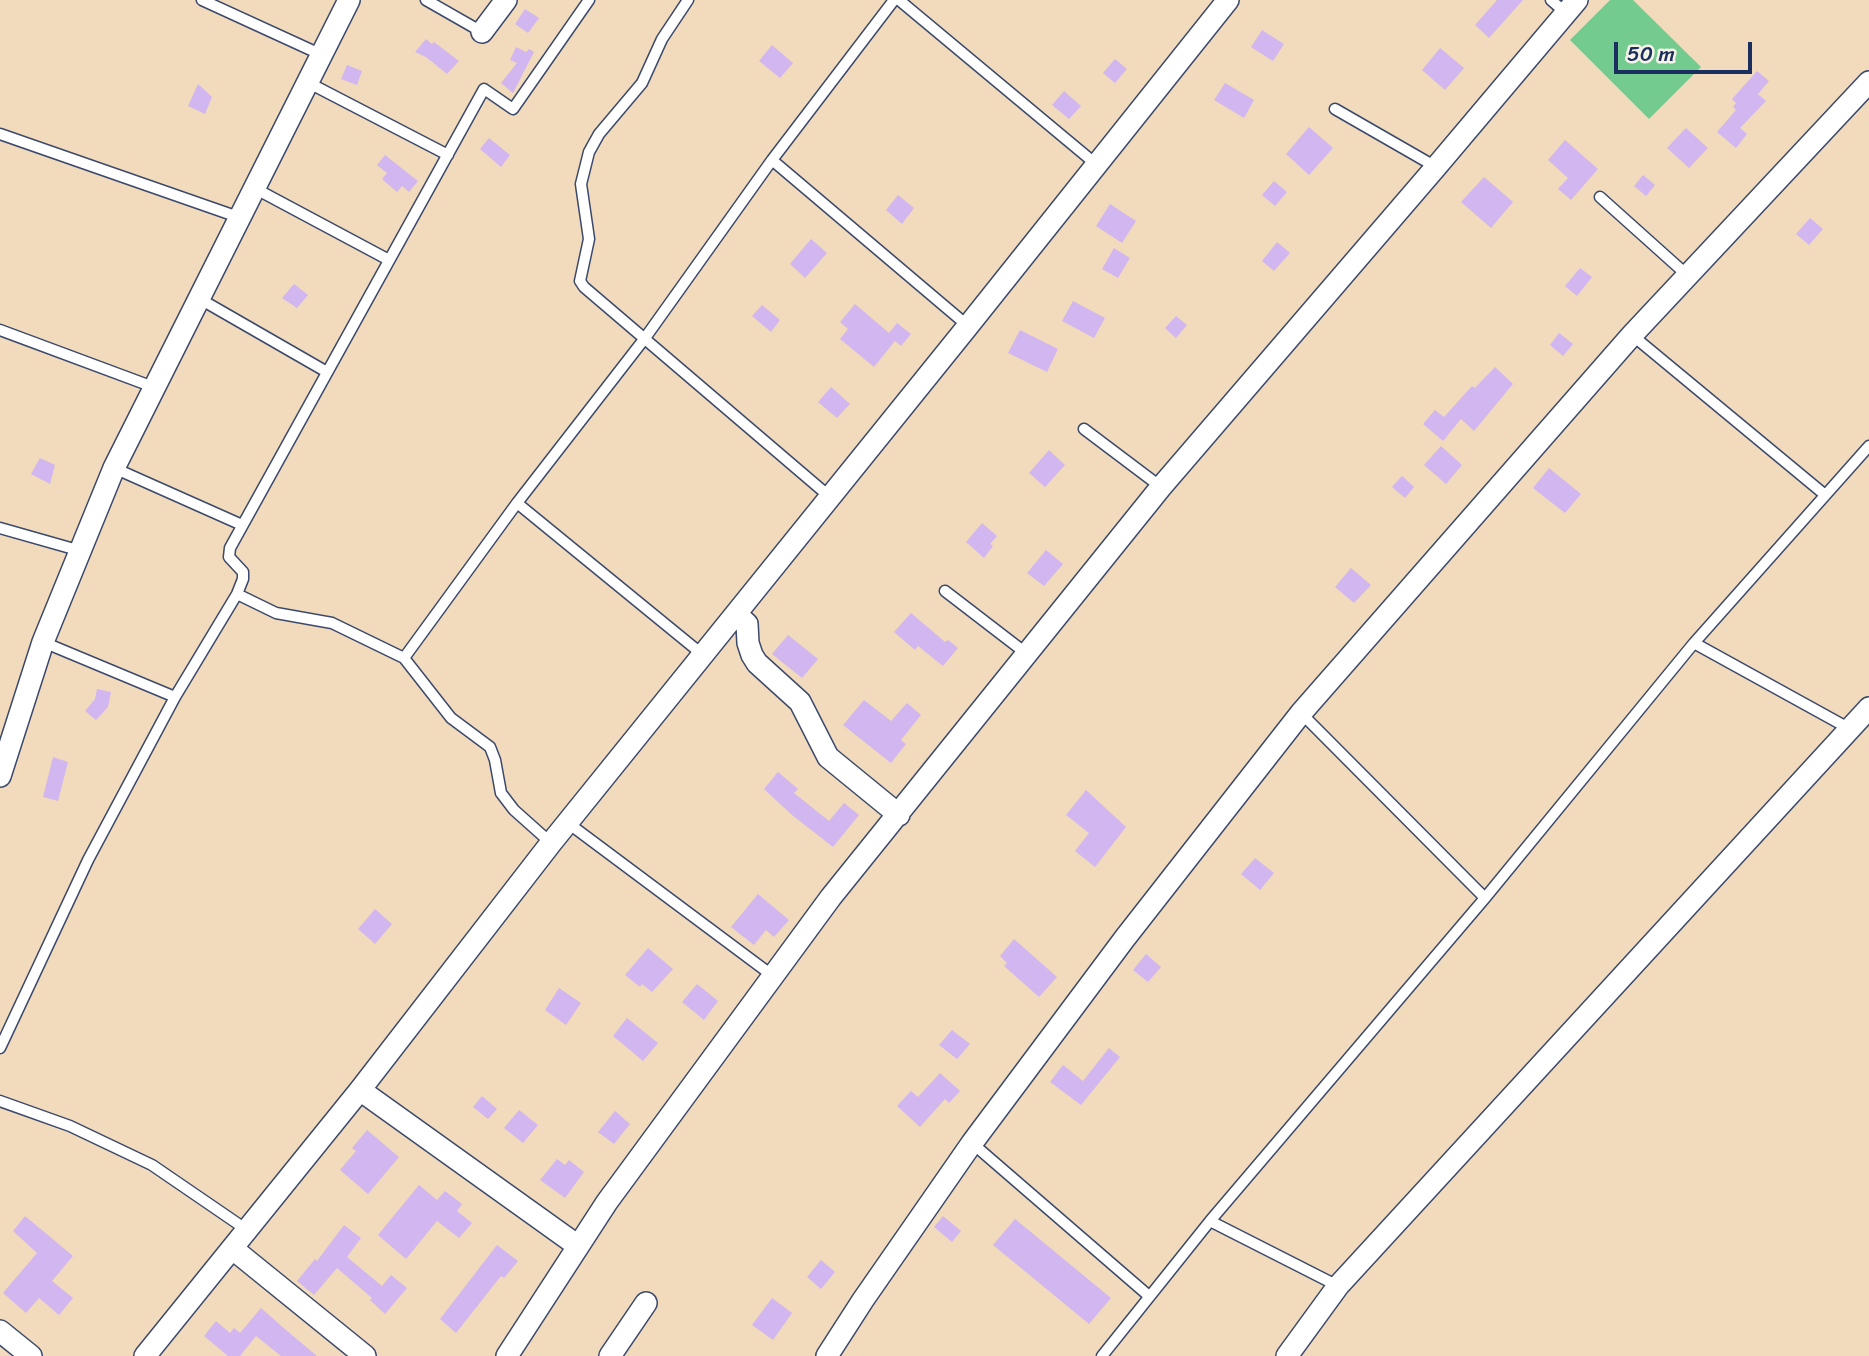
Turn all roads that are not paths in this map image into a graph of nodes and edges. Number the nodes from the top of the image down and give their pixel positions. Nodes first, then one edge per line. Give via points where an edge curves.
1 (202, 0) edge
2 (349, 0) edge
3 (426, 0) edge
4 (506, 0) edge
5 (589, 0) edge
6 (688, 0) edge
7 (897, 0) edge
8 (1228, 0) edge
9 (1565, 4) edge
10 (482, 32) joint
11 (323, 55) junction
12 (1869, 82) edge
13 (309, 83) junction
14 (1335, 109) dead end
15 (0, 134) edge
16 (448, 155) junction
17 (772, 160) junction
18 (1097, 165) junction
19 (1437, 167) junction
20 (256, 189) junction
21 (1600, 197) dead end
22 (241, 218) junction
23 (389, 260) junction
24 (1687, 275) junction
25 (200, 299) junction
26 (968, 326) junction
27 (0, 330) edge
28 (1632, 335) junction
29 (645, 338) junction
30 (327, 372) junction
31 (156, 388) junction
32 (1084, 429) dead end
33 (1869, 446) edge
34 (114, 468) junction
35 (1161, 487) junction
36 (1824, 494) junction
37 (830, 497) junction
38 (517, 503) junction
39 (242, 525) junction
40 (0, 528) edge
41 (81, 551) junction
42 (946, 591) dead end
43 (237, 594) junction
44 (737, 614) junction
45 (43, 642) junction
46 (1694, 643) junction
47 (1027, 654) junction
48 (703, 655) junction
49 (404, 658) junction
50 (175, 697) junction
51 (1869, 708) edge
52 (1301, 713) junction
53 (1850, 729) junction
54 (0, 776) edge
55 (899, 815) junction
56 (568, 822) junction
57 (551, 843) junction
58 (1485, 898) junction
59 (773, 976) junction
60 (0, 1048) edge
61 (360, 1090) junction
62 (0, 1101) edge
63 (972, 1143) junction
64 (1210, 1221) junction
65 (247, 1230) junction
66 (578, 1246) junction
67 (233, 1249) junction
68 (1338, 1286) junction
69 (1149, 1296) junction
70 (646, 1303) dead end
71 (0, 1331) edge
72 (32, 1356) edge
73 (145, 1356) edge
74 (365, 1356) edge
75 (507, 1356) edge
76 (610, 1356) edge
77 (827, 1356) edge
78 (1101, 1356) edge
79 (1287, 1356) edge

1 - 11 lane
2 - 11 street
3 - 10 lane
4 - 10 street
5 - 16 lane via 513,109 484,89
6 - 29 lane via 662,39 642,83 599,134 581,184 589,239 581,284
7 - 17 lane
7 - 18 lane
8 - 18 street
9 - 19 street
11 - 13 street
12 - 24 street
13 - 16 lane
13 - 20 street
14 - 19 lane
15 - 22 lane
16 - 23 lane
17 - 26 lane
17 - 29 lane
18 - 26 street
19 - 35 street
20 - 22 street
20 - 23 lane
21 - 24 lane
22 - 25 street
23 - 30 lane
24 - 28 street
25 - 30 lane
25 - 31 street
26 - 37 street
27 - 31 lane
28 - 36 lane
28 - 52 street
29 - 37 lane
29 - 38 lane
30 - 39 lane
31 - 34 street
32 - 35 lane
33 - 36 lane
34 - 39 lane
34 - 41 street
35 - 47 street
36 - 46 lane
37 - 44 street
38 - 48 lane
38 - 49 lane
39 - 43 lane via 228,553 243,572
40 - 41 lane
41 - 45 street
42 - 47 lane
43 - 49 lane via 276,613 332,623
43 - 50 lane
44 - 48 street
44 - 55 street via 747,624 748,642 757,663 800,702 828,757
45 - 50 lane
45 - 54 street
46 - 53 lane
46 - 58 lane
47 - 55 street
48 - 56 street
49 - 57 lane via 451,718 490,747 501,793
50 - 60 lane via 88,860
51 - 53 street
52 - 58 lane
52 - 63 street
53 - 68 street
55 - 59 street
56 - 57 street
56 - 59 lane
57 - 61 street
58 - 64 lane
59 - 66 street
61 - 65 street
61 - 66 street
62 - 65 lane via 70,1126 152,1165
63 - 69 lane
63 - 77 street
64 - 68 lane
64 - 69 lane
65 - 67 street
66 - 75 street
67 - 73 street
67 - 74 street
68 - 79 street
69 - 78 lane
70 - 76 street
71 - 72 street

